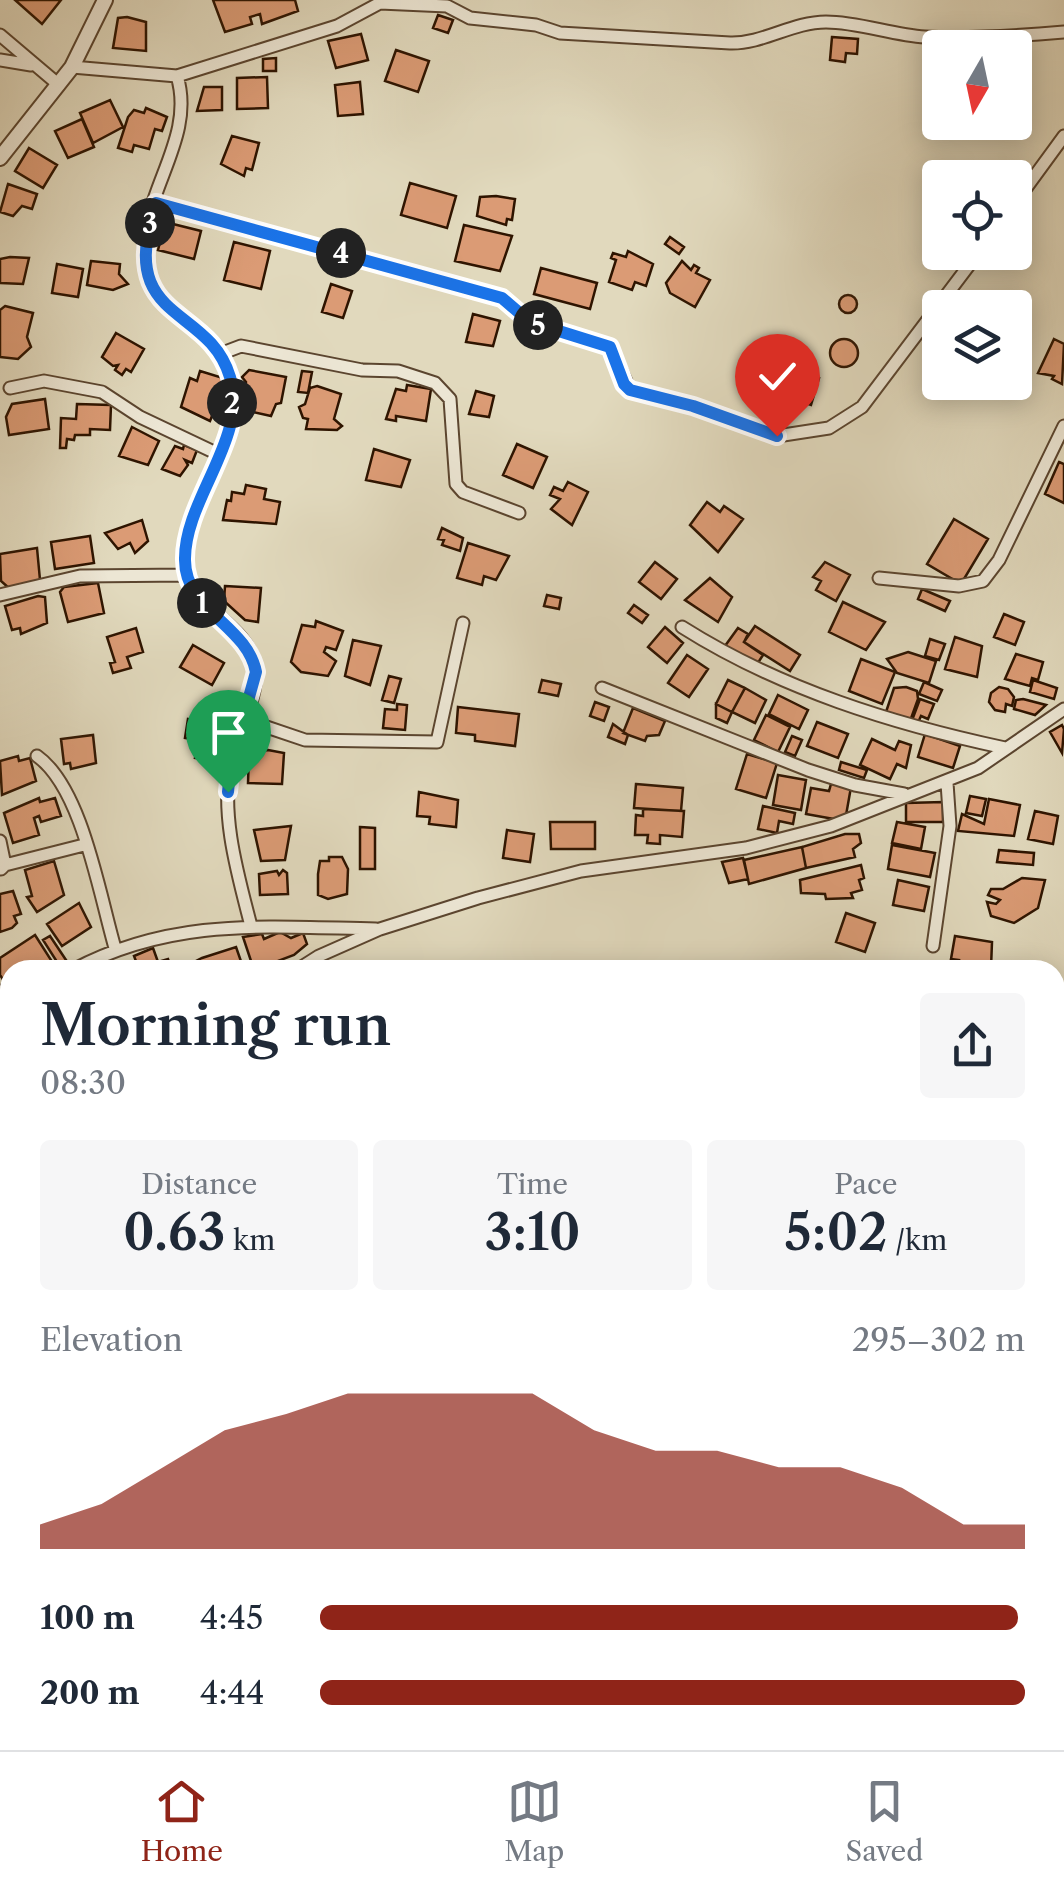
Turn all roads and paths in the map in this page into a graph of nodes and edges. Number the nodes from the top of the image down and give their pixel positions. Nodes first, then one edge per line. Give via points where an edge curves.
1 (105, 0) edge
2 (1064, 32) edge
3 (0, 35) edge
4 (0, 60) edge
5 (31, 65) junction
6 (72, 67) junction
7 (176, 76) junction
8 (59, 85) junction
9 (1064, 136) edge
10 (0, 158) edge
11 (1032, 180) edge
12 (156, 203) junction
13 (965, 270) edge
14 (220, 354) junction
15 (10, 388) dead end
16 (1064, 426) edge
17 (218, 454) junction
18 (519, 513) dead end
19 (186, 574) junction
20 (879, 578) dead end
21 (0, 596) edge
22 (463, 623) dead end
23 (682, 627) dead end
24 (602, 688) dead end
25 (1064, 709) edge
26 (244, 719) junction
27 (1005, 748) junction
28 (37, 756) dead end
29 (947, 784) junction
30 (904, 794) junction
31 (0, 841) edge
32 (84, 845) junction
33 (3, 868) edge
34 (251, 926) junction
35 (380, 930) junction
36 (933, 946) dead end
37 (115, 948) junction
38 (92, 960) edge
39 (313, 960) edge

1 - 6 street
2 - 7 street via 924,37 832,22 801,24 747,44 560,33 470,18 447,6 391,1 284,44
3 - 5 street
4 - 5 street
5 - 8 street
6 - 7 street
6 - 8 street
7 - 12 street via 182,114
8 - 10 street
9 - 11 street
12 - 13 street via 502,298 530,322 610,347 630,390 777,436 829,428 862,407
12 - 14 street via 145,260 157,296
14 - 17 street via 233,390
14 - 18 street via 241,346 435,383 450,399 456,484
15 - 17 street via 44,382 102,392
16 - 20 street via 983,581 959,586
17 - 19 street via 187,542
19 - 21 street via 80,576
19 - 26 street via 203,604 248,646 256,672
22 - 26 street via 437,742 306,740
23 - 27 street via 724,653 867,712
24 - 30 street via 808,770
25 - 27 street
26 - 34 street via 228,792
27 - 29 street
28 - 32 street via 52,766 74,802
29 - 30 street
29 - 36 street via 950,826
30 - 35 street via 871,813 799,836 581,871
31 - 33 street
32 - 33 street
32 - 37 street
34 - 35 street
34 - 37 street via 204,928
35 - 39 street
37 - 38 street

